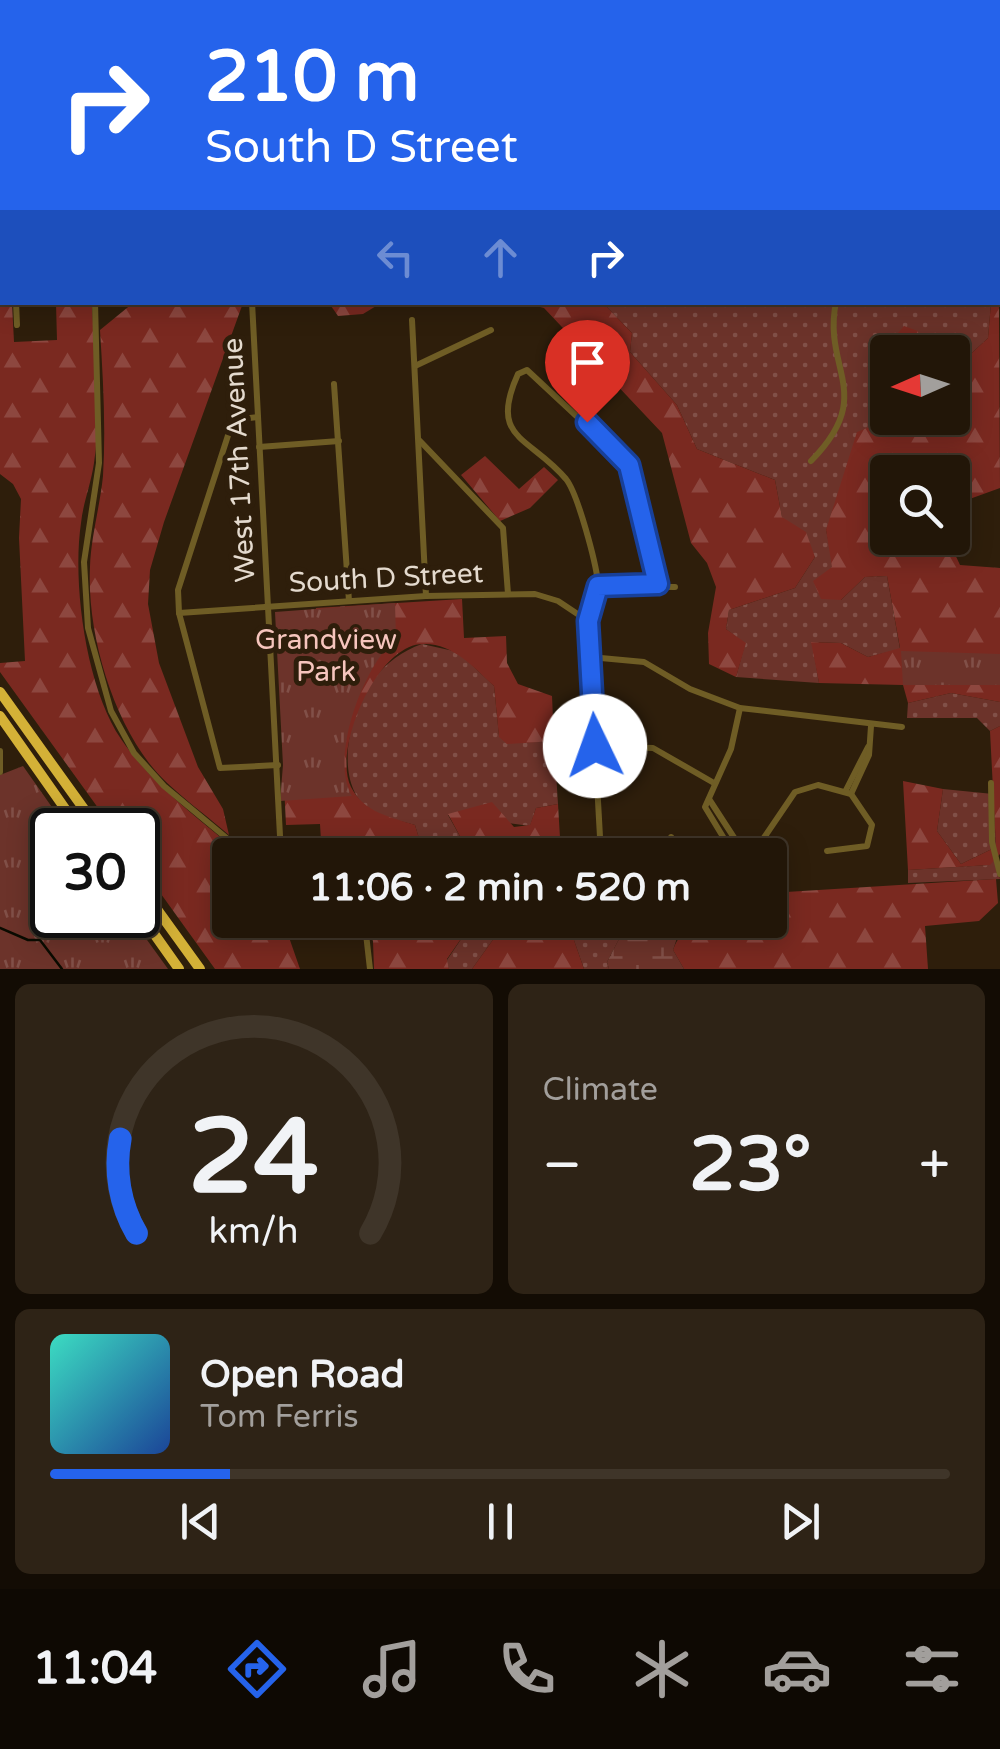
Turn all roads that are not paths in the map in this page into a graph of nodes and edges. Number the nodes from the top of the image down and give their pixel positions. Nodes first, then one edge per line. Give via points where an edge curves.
1 (16, 305) edge
2 (95, 305) edge
3 (252, 305) edge
4 (836, 305) edge
5 (412, 320) dead end
6 (18, 325) dead end
7 (491, 330) dead end
8 (415, 366) junction
9 (334, 384) dead end
10 (258, 417) junction
11 (419, 440) junction
12 (338, 441) junction
13 (259, 448) junction
14 (812, 461) dead end
15 (658, 584) junction
16 (598, 586) junction
17 (675, 588) dead end
18 (508, 594) junction
19 (426, 596) junction
20 (348, 601) junction
21 (270, 607) junction
22 (178, 613) junction
23 (588, 621) junction
24 (590, 657) junction
25 (0, 692) edge
26 (740, 708) junction
27 (0, 716) edge
28 (871, 726) junction
29 (902, 727) dead end
30 (595, 746) junction
31 (0, 751) edge
32 (278, 765) junction
33 (0, 772) edge
34 (715, 783) junction
35 (991, 783) dead end
36 (848, 792) junction
37 (65, 808) edge
38 (83, 808) edge
39 (227, 838) edge
40 (281, 838) edge
41 (600, 838) edge
42 (731, 838) edge
43 (764, 838) edge
44 (827, 851) dead end
45 (1000, 874) edge
46 (160, 914) edge
47 (157, 938) edge
48 (366, 938) edge
49 (179, 969) edge
50 (200, 969) edge
51 (370, 969) edge

1 - 6 street
2 - 39 street via 99,463 84,562 88,628 111,711 134,753
3 - 10 street, West 17th Avenue
4 - 14 street via 846,398 832,439
5 - 8 street
7 - 8 street
8 - 11 street
9 - 12 street
10 - 13 street, West 17th Avenue
10 - 22 street via 233,420 182,570
11 - 18 street via 503,528
11 - 19 street
12 - 13 street
12 - 20 street
13 - 21 street, West 17th Avenue
15 - 16 street
15 - 16 street via 629,465 527,370 512,386 506,418 567,480
15 - 17 street
16 - 23 street
18 - 19 street, South D Street
18 - 23 street, South D Street via 545,596
19 - 20 street, South D Street
20 - 21 street, South D Street
21 - 22 street, South D Street
21 - 32 street, West 17th Avenue
22 - 32 street via 220,768
23 - 24 street
24 - 26 street via 644,662 690,690
24 - 30 street
25 - 38 highway
26 - 28 street
26 - 34 street
27 - 37 highway
28 - 29 street
28 - 36 street via 864,770
30 - 34 street via 653,748
30 - 41 street
31 - 33 street
32 - 40 street, West 17th Avenue
34 - 42 street via 708,799
35 - 45 street
36 - 43 street via 818,785 795,792
36 - 44 street via 868,814 871,840 863,848
46 - 50 highway
47 - 49 highway
48 - 51 street

